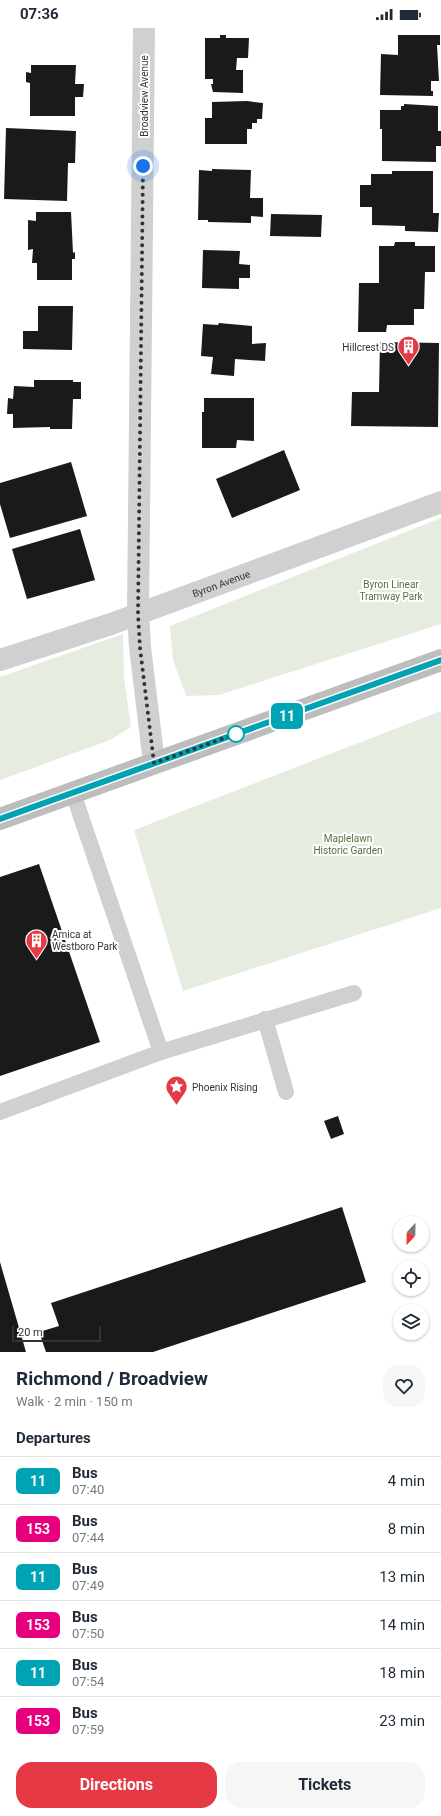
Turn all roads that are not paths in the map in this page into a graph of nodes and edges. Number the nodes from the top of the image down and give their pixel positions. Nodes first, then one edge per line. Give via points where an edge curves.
1 (144, 28) edge
2 (441, 502) edge
3 (138, 614) junction
4 (0, 660) edge
5 (441, 660) edge
6 (154, 763) junction
7 (73, 793) junction
8 (0, 819) edge
9 (354, 993) dead end
10 (265, 1019) junction
11 (161, 1052) junction
12 (286, 1092) dead end
13 (0, 1112) edge

1 - 3 street, Broadview Avenue
2 - 3 street, Byron Avenue
3 - 4 street, Byron Avenue
3 - 6 street, Broadview Avenue via 140,655
5 - 6 main road
6 - 7 main road
7 - 8 main road
7 - 11 lane
9 - 10 lane
10 - 11 lane
10 - 12 lane
11 - 13 lane

